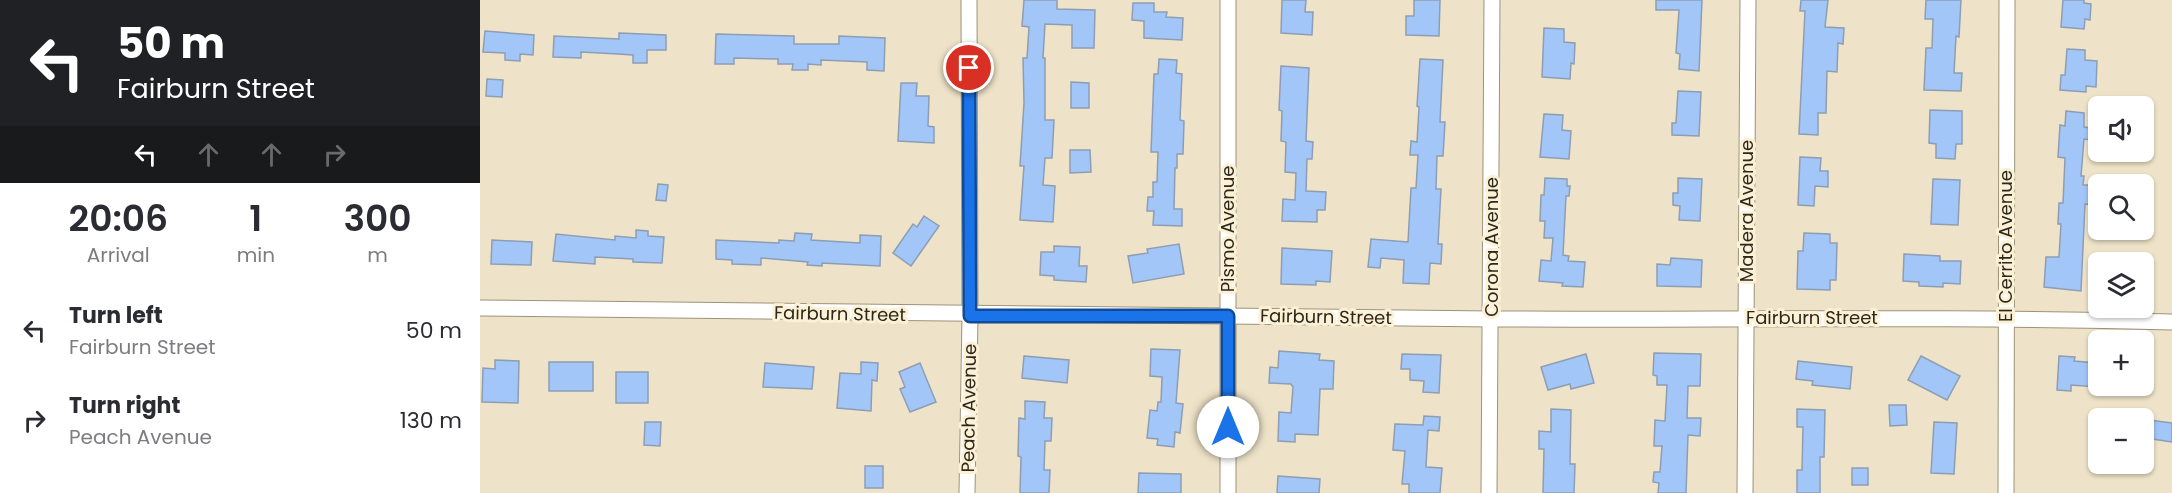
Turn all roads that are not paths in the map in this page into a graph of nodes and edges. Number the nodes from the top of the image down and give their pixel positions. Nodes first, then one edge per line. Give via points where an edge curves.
1 (969, 0) edge
2 (1228, 0) edge
3 (1492, 0) edge
4 (1748, 0) edge
5 (2007, 0) edge
6 (480, 308) edge
7 (970, 316) junction
8 (1228, 316) junction
9 (1747, 318) junction
10 (2006, 318) junction
11 (1491, 319) junction
12 (2172, 322) edge
13 (967, 493) edge
14 (1228, 493) edge
15 (1489, 493) edge
16 (1745, 493) edge
17 (2006, 493) edge

1 - 7 street, Peach Avenue
2 - 8 street, Pismo Avenue
3 - 11 street, Corona Avenue
4 - 9 street, Madera Avenue
5 - 10 street, El Cerrito Avenue
6 - 7 street, Fairburn Street
7 - 8 street, Fairburn Street
7 - 13 street, Peach Avenue
8 - 11 street, Fairburn Street
8 - 14 street, Pismo Avenue
9 - 10 street, Fairburn Street
9 - 11 street, Fairburn Street
9 - 16 street, Madera Avenue
10 - 12 street, Fairburn Street
10 - 17 street, El Cerrito Avenue
11 - 15 street, Corona Avenue

